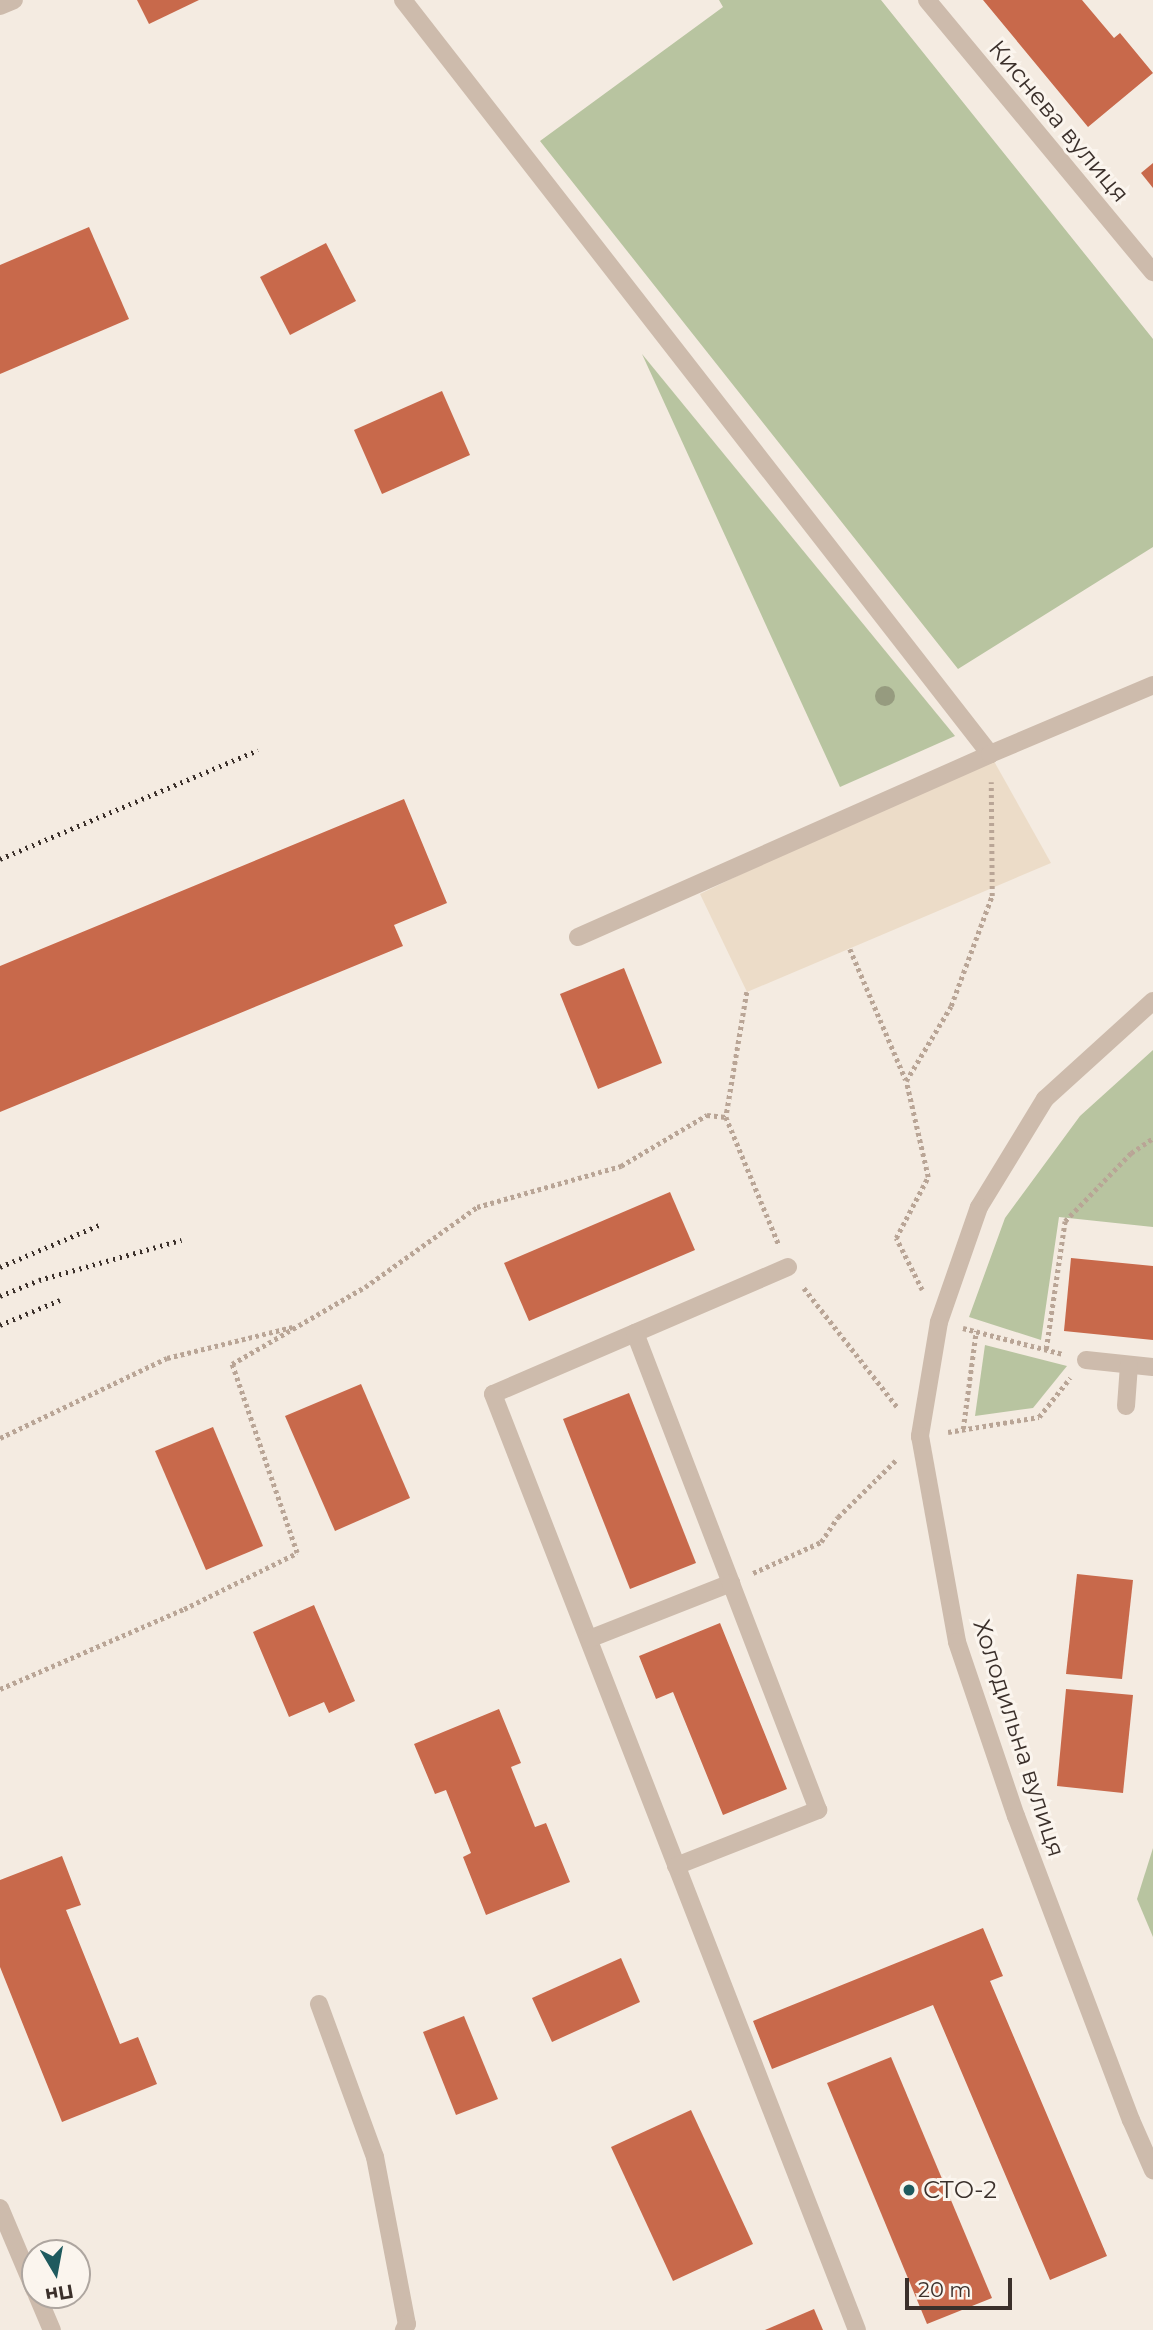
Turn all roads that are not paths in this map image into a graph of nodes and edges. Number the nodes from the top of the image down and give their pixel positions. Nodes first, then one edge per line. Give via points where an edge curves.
1 (14, 0) edge
2 (402, 0) edge
3 (927, 0) edge
4 (0, 6) edge
5 (1153, 272) edge
6 (1153, 685) edge
7 (990, 754) junction
8 (578, 937) dead end
9 (1153, 1001) edge
10 (788, 1267) road end
11 (635, 1333) junction
12 (1086, 1360) road end
13 (1129, 1365) junction
14 (1153, 1367) edge
15 (1126, 1406) dead end
16 (732, 1583) junction
17 (589, 1639) junction
18 (676, 1866) junction
19 (319, 2004) dead end
20 (1153, 2169) edge
21 (0, 2208) edge
22 (21, 2258) edge
23 (43, 2309) edge
24 (52, 2330) edge
25 (404, 2330) edge
26 (857, 2330) edge

1 - 4 street
2 - 7 street
3 - 5 street, Киснева вулиця
6 - 7 street
7 - 8 street
9 - 20 street, Холодильна вулиця via 1045,1099 979,1207 939,1322 920,1436 957,1643 1021,1828
10 - 11 street
11 - 16 street
11 - 17 street via 493,1394
12 - 13 street
13 - 14 street
13 - 15 street
16 - 17 street
16 - 18 street via 818,1810
17 - 18 street
18 - 26 street
19 - 25 street via 375,2157 407,2324
21 - 22 street
23 - 24 street

